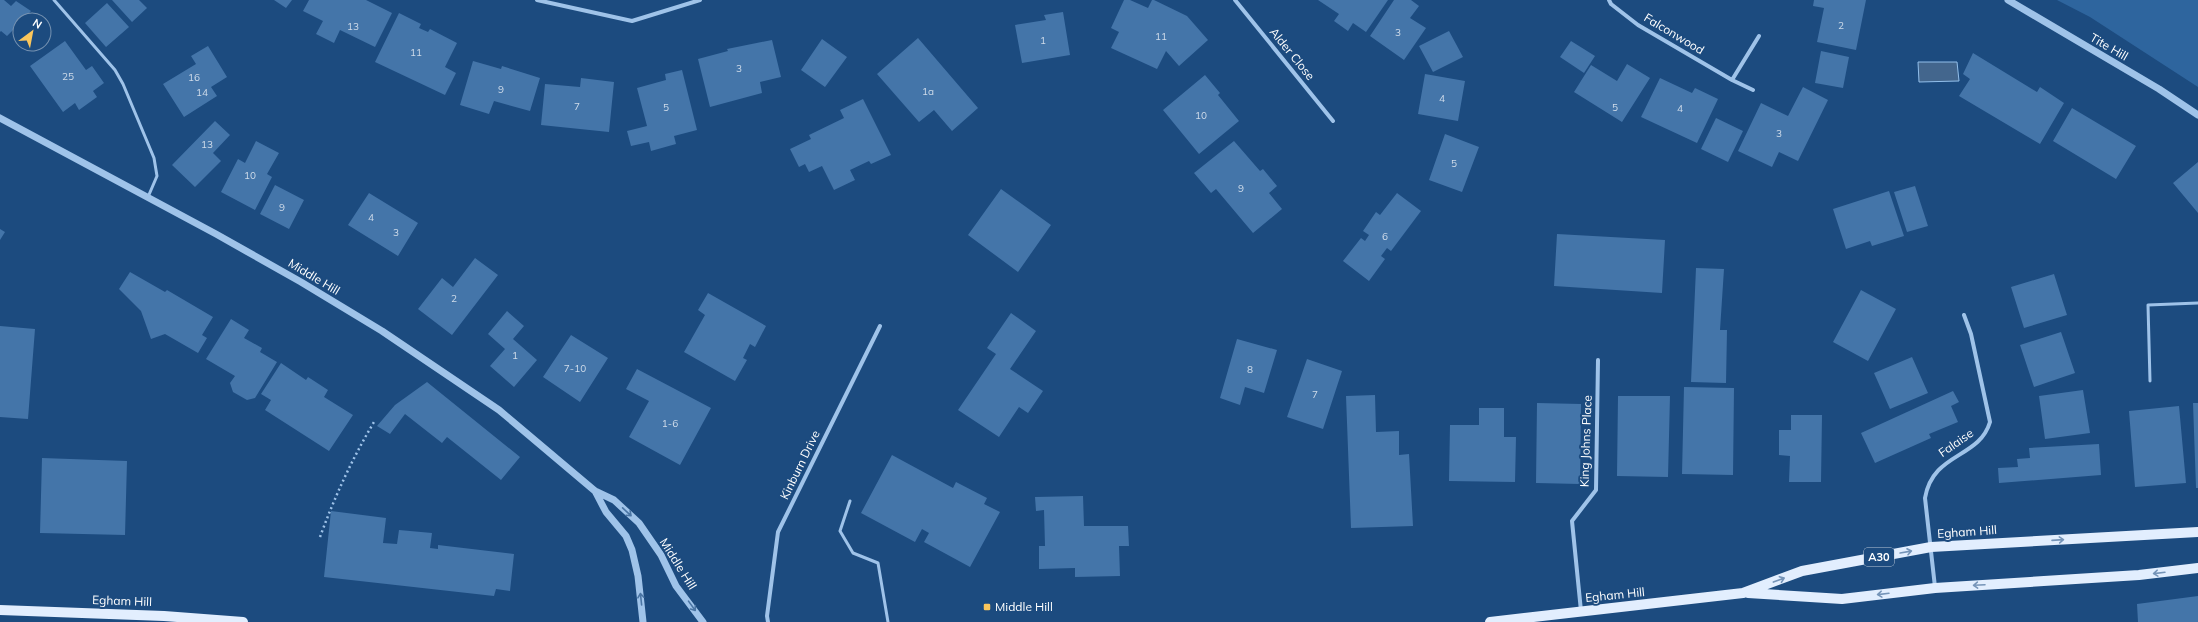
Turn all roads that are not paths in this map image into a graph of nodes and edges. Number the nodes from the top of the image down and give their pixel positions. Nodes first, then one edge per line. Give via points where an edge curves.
1 (54, 0) edge
2 (537, 0) edge
3 (700, 0) edge
4 (1235, 0) edge
5 (1609, 0) edge
6 (2008, 0) edge
7 (1759, 36) dead end
8 (1732, 80) junction
9 (1753, 90) dead end
10 (2198, 115) edge
11 (0, 118) edge
12 (1333, 121) dead end
13 (148, 197) junction
14 (2198, 303) edge
15 (1964, 315) dead end
16 (880, 326) dead end
17 (1598, 360) dead end
18 (2150, 381) dead end
19 (595, 491) junction
20 (850, 501) dead end
21 (2198, 532) edge
22 (1931, 548) junction
23 (2198, 568) edge
24 (1935, 588) junction
25 (1743, 593) junction
26 (0, 610) edge
27 (1581, 612) junction
28 (243, 622) edge
29 (643, 622) edge
30 (703, 622) edge
31 (768, 622) edge
32 (888, 622) edge
33 (1490, 622) edge

1 - 13 lane via 115,70 123,84 154,158 156,176
2 - 3 street via 632,21
4 - 12 street, Alder Close
5 - 8 street, Falconwood via 1638,25
6 - 10 street, Tite Hill via 2159,89
7 - 8 street
8 - 9 street, Falconwood
11 - 13 street, Middle Hill
13 - 19 street, Middle Hill via 301,282 382,331 499,410
14 - 18 lane via 2148,305
15 - 22 street, Falaise via 1971,334 1990,422 1981,439 1937,470 1927,488
16 - 31 street, Kinburn Drive via 778,532
17 - 27 street, King Johns Place via 1596,490 1572,521
29 -> 19 street, Middle Hill via 638,576 632,550 626,536 606,512
19 -> 30 street, Middle Hill via 614,500 638,523 661,555 676,586
20 - 32 lane via 840,531 853,553 878,563
22 -> 21 main road, Egham Hill / A30
22 - 24 street, Falaise
25 -> 22 main road, Egham Hill / A30 via 1802,571
23 -> 24 main road, Egham Hill / A30 via 2138,575
24 -> 25 main road, Egham Hill / A30 via 1842,599
25 - 27 main road, Egham Hill / A30
26 - 28 main road, Egham Hill via 164,616
27 - 33 main road, Egham Hill / A30

